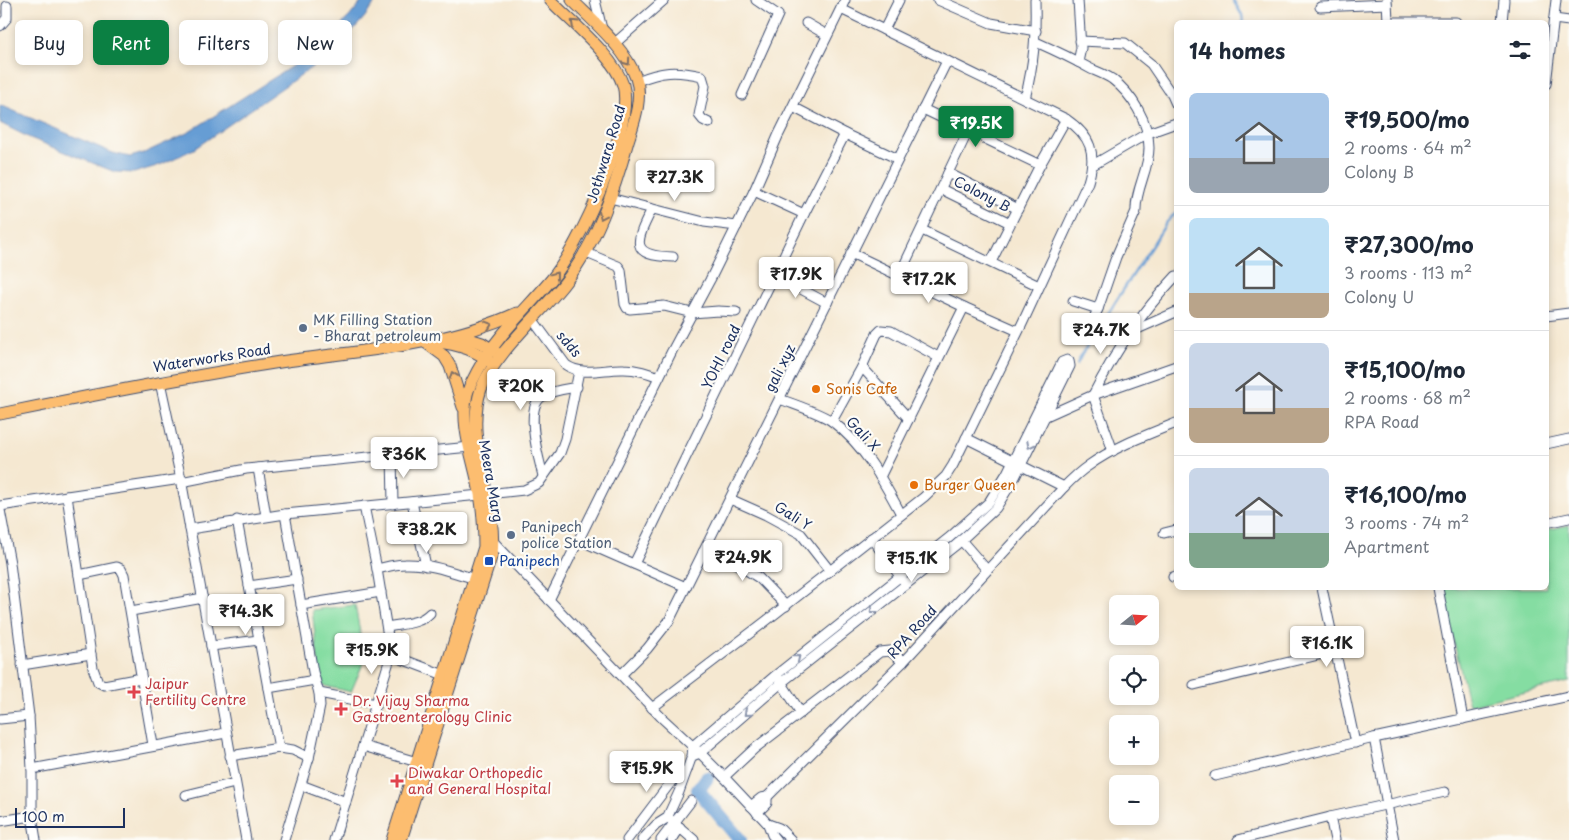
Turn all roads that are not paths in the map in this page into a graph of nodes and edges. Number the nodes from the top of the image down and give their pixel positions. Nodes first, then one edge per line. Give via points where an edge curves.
1 (550, 0) edge
2 (572, 0) edge
3 (595, 0) edge
4 (664, 0) edge
5 (756, 0) edge
6 (899, 0) edge
7 (938, 0) edge
8 (1035, 0) edge
9 (1078, 0) edge
10 (1504, 0) edge
11 (1556, 0) edge
12 (1387, 2) edge
13 (843, 4) edge
14 (7, 6) dead end
15 (1320, 7) dead end
16 (1554, 19) junction
17 (1388, 20) edge
18 (1502, 20) edge
19 (1569, 21) edge
20 (806, 23) dead end
21 (0, 26) edge
22 (1549, 29) edge
23 (602, 30) junction
24 (884, 30) junction
25 (1036, 31) junction
26 (827, 35) junction
27 (1080, 41) junction
28 (1036, 42) junction
29 (614, 44) junction
30 (946, 61) junction
31 (1078, 62) junction
32 (637, 81) junction
33 (742, 95) dead end
34 (1025, 99) junction
35 (1174, 101) edge
36 (793, 107) junction
37 (923, 109) junction
38 (1066, 119) junction
39 (709, 123) dead end
40 (1174, 124) edge
41 (968, 131) junction
42 (1148, 133) junction
43 (845, 134) junction
44 (898, 159) junction
45 (1040, 165) junction
46 (1093, 165) junction
47 (948, 173) junction
48 (941, 189) junction
49 (754, 191) junction
50 (610, 198) junction
51 (652, 209) junction
52 (1018, 209) junction
53 (804, 214) junction
54 (1010, 223) junction
55 (737, 226) junction
56 (922, 230) junction
57 (584, 252) junction
58 (851, 253) junction
59 (673, 257) dead end
60 (991, 262) junction
61 (775, 275) junction
62 (900, 276) junction
63 (1174, 278) edge
64 (1039, 286) junction
65 (1072, 301) dead end
66 (827, 303) junction
67 (964, 308) junction
68 (1098, 309) junction
69 (522, 311) junction
70 (736, 312) dead end
71 (1174, 313) edge
72 (1569, 313) edge
73 (692, 314) junction
74 (1549, 316) edge
75 (533, 320) junction
76 (1018, 331) junction
77 (1088, 331) dead end
78 (1134, 331) junction
79 (455, 335) junction
80 (428, 341) junction
81 (487, 353) junction
82 (938, 357) junction
83 (498, 361) junction
84 (862, 367) junction
85 (1174, 367) edge
86 (579, 372) junction
87 (659, 377) junction
88 (160, 382) junction
89 (577, 387) junction
90 (1092, 395) junction
91 (780, 399) junction
92 (0, 414) edge
93 (1044, 417) junction
94 (465, 419) junction
95 (909, 419) junction
96 (832, 421) junction
97 (1032, 421) junction
98 (1174, 424) edge
99 (966, 438) junction
100 (1569, 439) edge
101 (1549, 443) edge
102 (470, 447) junction
103 (1113, 451) junction
104 (392, 454) junction
105 (1016, 462) junction
106 (258, 468) junction
107 (544, 476) junction
108 (880, 477) junction
109 (181, 480) junction
110 (1064, 487) junction
111 (483, 495) junction
112 (67, 496) junction
113 (730, 499) junction
114 (412, 502) junction
115 (393, 504) junction
116 (0, 506) edge
117 (364, 506) junction
118 (0, 510) edge
119 (984, 513) junction
120 (286, 514) junction
121 (901, 514) junction
122 (266, 516) junction
123 (1569, 518) edge
124 (237, 520) junction
125 (1549, 523) edge
126 (190, 529) junction
127 (484, 530) junction
128 (1174, 530) edge
129 (1164, 533) dead end
130 (871, 538) junction
131 (579, 540) junction
132 (961, 540) junction
133 (493, 541) junction
134 (703, 552) junction
135 (5, 563) edge
136 (634, 564) junction
137 (426, 566) junction
138 (378, 569) junction
139 (987, 570) junction
140 (830, 571) junction
141 (79, 575) junction
142 (475, 578) junction
143 (297, 579) junction
144 (904, 580) junction
145 (249, 586) junction
146 (686, 587) junction
147 (1322, 590) edge
148 (1438, 590) edge
149 (381, 592) junction
150 (203, 598) junction
151 (549, 600) junction
152 (301, 605) junction
153 (786, 606) junction
154 (131, 611) junction
155 (430, 613) dead end
156 (387, 627) junction
157 (259, 640) junction
158 (211, 646) junction
159 (1336, 651) junction
160 (91, 654) junction
161 (391, 655) junction
162 (903, 662) junction
163 (22, 665) junction
164 (444, 675) junction
165 (621, 675) junction
166 (141, 678) junction
167 (778, 679) junction
168 (315, 680) junction
169 (1194, 685) dead end
170 (268, 688) junction
171 (319, 693) junction
172 (1569, 696) edge
173 (376, 704) junction
174 (652, 708) junction
175 (802, 713) junction
176 (29, 716) junction
177 (0, 719) edge
178 (1462, 719) junction
179 (226, 732) junction
180 (1374, 738) junction
181 (1355, 743) junction
182 (153, 745) junction
183 (363, 746) junction
184 (279, 748) junction
185 (695, 752) junction
186 (230, 756) junction
187 (309, 758) junction
188 (417, 762) junction
189 (32, 769) junction
190 (687, 770) junction
191 (1215, 776) dead end
192 (724, 777) junction
193 (235, 783) junction
194 (301, 785) junction
195 (1445, 792) dead end
196 (186, 795) dead end
197 (692, 801) dead end
198 (346, 802) junction
199 (1388, 805) junction
200 (754, 810) junction
201 (32, 816) junction
202 (1330, 817) junction
203 (0, 822) edge
204 (674, 822) junction
205 (768, 824) junction
206 (36, 840) edge
207 (246, 840) edge
208 (284, 840) edge
209 (334, 840) edge
210 (392, 840) edge
211 (401, 840) edge
212 (627, 840) edge
213 (642, 840) edge
214 (661, 840) edge
215 (672, 840) edge
216 (694, 840) edge
217 (776, 840) edge
218 (791, 840) edge
219 (1238, 840) edge
220 (1335, 840) edge
221 (1394, 840) edge

69 -> 1 main road, Jothwara Road via 552,279 583,230 611,161 625,113 623,85 615,70 588,36
2 - 23 main road, Jothwara Road
3 - 23 street
4 - 29 street
5 - 33 street via 778,15
6 - 24 street
7 - 25 street via 991,23
8 - 25 street
9 - 27 street
10 - 18 street
11 - 16 street
12 - 15 street
12 - 17 street
13 - 24 street
13 - 26 street
14 - 21 street via 7,18
16 - 19 street
16 - 22 street
20 - 26 street
23 - 29 main road, Jothwara Road
24 - 30 street
25 - 28 street
26 - 36 street
27 - 31 street
27 - 35 street via 1125,43 1151,64
28 - 31 street
28 - 34 street
29 -> 32 main road, Jothwara Road via 632,67
30 - 34 street
30 - 37 street, gali xyz
31 - 42 street via 1112,79 1130,98
32 - 39 street via 668,72 702,76 705,86 699,114
32 - 50 main road, Jothwara Road via 635,116
34 - 38 street
36 - 43 street
36 - 49 street
37 - 41 street
37 - 44 street, gali xyz
38 - 45 street
38 - 46 street via 1078,126 1087,139
40 - 42 street
41 - 45 street
41 - 47 street
42 - 46 street
42 - 68 street via 1150,148 1136,211
43 - 44 street
43 - 53 street, YOHI road
44 - 58 street, gali xyz
45 - 52 street
46 - 64 street
47 - 48 street
47 - 52 street
48 - 54 street, Colony B
48 - 56 street
49 - 53 street
49 - 55 street
50 - 51 street
50 -> 57 main road, Jothwara Road
51 - 55 street via 704,222
51 - 59 street via 640,233 641,248 654,257
52 - 54 street
53 - 61 street, YOHI road
54 - 60 street
55 - 73 street
56 - 60 street
56 - 62 street
57 - 73 street via 618,266 627,308 664,306
57 - 75 main road, Jothwara Road via 564,284
58 - 62 street
58 - 66 street, gali xyz
60 - 64 street
61 - 66 street
61 - 136 street, YOHI road
62 - 67 street
63 - 78 street
64 - 76 street
65 - 68 street
66 - 91 street, gali xyz
67 - 76 street
67 - 82 street
68 - 77 street
79 -> 69 main road via 492,325
69 - 81 main road, Meera Marg
70 - 73 street
71 - 78 street
72 - 74 street
73 - 87 street
75 - 83 main road, Jothwara Road
75 - 86 street, sdds via 566,365
76 - 99 street
78 - 90 street via 1115,355
79 - 80 main road
79 - 81 main road via 471,338
80 - 81 main road
80 - 88 main road, Waterworks Road
94 -> 80 main road via 450,366
81 - 83 main road
81 - 94 main road, Meera Marg via 467,394
82 - 84 street via 887,330 881,330
82 - 95 street
83 - 111 main road, Meera Marg via 481,390 476,417
84 - 95 street
84 - 96 street
85 - 90 street
86 - 87 street, sdds via 622,369
86 - 89 street
87 - 131 street
88 - 92 main road, Waterworks Road
88 - 109 street
89 - 107 street via 560,453
89 - 107 street via 541,396 535,404 532,416
90 - 93 street
90 - 103 street
91 - 96 street, Gali X
91 - 113 street, gali xyz
93 - 97 street
93 - 97 street via 1070,366 1067,360 1062,362
93 -> 105 street
94 - 102 main road, Meera Marg
95 - 108 street
96 - 108 street, Gali X via 854,441
97 - 105 street
98 - 103 street, RPA Road
99 - 105 street
99 - 121 street via 946,476
100 - 101 street
102 - 104 street
102 - 111 main road, Meera Marg
103 - 110 street, RPA Road
104 - 106 street
104 - 115 street
105 - 110 street
105 - 119 street
106 - 109 street
106 - 122 street
107 - 111 street via 539,483 524,490
108 - 121 street, Gali X
109 - 112 street
109 - 126 street
110 - 139 street, RPA Road
111 - 114 street
111 - 127 main road, Meera Marg
111 - 133 main road, Meera Marg
112 - 116 street
112 - 141 street
113 - 134 street, gali xyz
113 - 140 street, Gali Y via 801,534
114 - 115 street
114 - 137 street
115 - 117 street
117 - 120 street
117 - 138 street
118 - 135 street
119 - 132 street
119 - 144 street via 950,537
120 - 122 street
120 - 143 street
121 - 130 street
122 - 124 street
123 - 125 street
124 - 126 street
124 - 145 street
126 - 150 street
127 - 133 street
127 - 142 main road, Meera Marg via 484,547
128 - 129 street
130 - 140 street
130 - 144 street
131 - 136 street
131 - 151 street
132 - 139 street
132 - 144 street
133 - 151 street
133 - 211 main road, Meera Marg via 492,554
134 - 146 street, gali xyz
134 - 153 street via 737,564 759,578
135 - 163 street
136 - 146 street
137 - 138 street via 404,564
137 - 142 street
138 - 149 street
139 - 162 street, RPA Road
140 - 153 street
141 - 154 street via 121,568
141 - 160 street
142 - 164 main road, Meera Marg
143 - 145 street
143 - 152 street
144 - 167 street
145 - 157 street
146 - 165 street, gali xyz via 661,633
147 - 159 street
148 - 178 street
149 - 152 street
149 - 156 street
150 - 154 street
150 - 158 street
151 - 165 street
152 - 168 street
153 - 174 street
154 - 166 street
155 - 156 street via 417,621
156 - 161 street
157 - 158 street
157 - 170 street
158 - 179 street
159 - 169 street
159 - 181 street
160 - 163 street
160 - 166 street via 98,682 104,685
161 - 164 street
161 - 173 street
162 - 175 street via 890,651 880,652
162 - 200 street, RPA Road via 767,797 761,798
163 - 176 street
164 - 188 main road, Meera Marg
165 - 174 street
166 - 182 street
167 - 175 street
167 - 185 street
168 - 170 street
168 - 171 street
170 - 184 street
171 - 173 street
171 - 187 street via 320,706
172 - 178 street
173 - 183 street
174 - 185 street
175 - 192 street
176 - 177 street
176 - 189 street
178 - 180 street
179 - 182 street
179 - 186 street
180 - 181 street
180 - 199 street
181 - 191 street
182 - 189 street
183 - 188 street
183 - 198 street
184 - 186 street
184 - 187 street via 293,750
185 - 190 street
185 - 192 street
186 - 193 street
187 - 194 street
188 - 210 main road, Meera Marg
189 - 201 street
190 - 204 street
190 - 212 street via 674,778
192 - 200 street
193 - 196 street
193 - 207 street
194 - 198 street
194 - 208 street
195 - 199 street
197 - 204 street
198 - 209 street
199 - 202 street
199 - 221 street
200 - 205 street
201 - 203 street
201 - 206 street
202 - 219 street
202 - 220 street
204 - 213 street via 656,825
204 - 214 street
204 - 215 street
204 - 216 street
205 - 217 street
205 - 218 street

